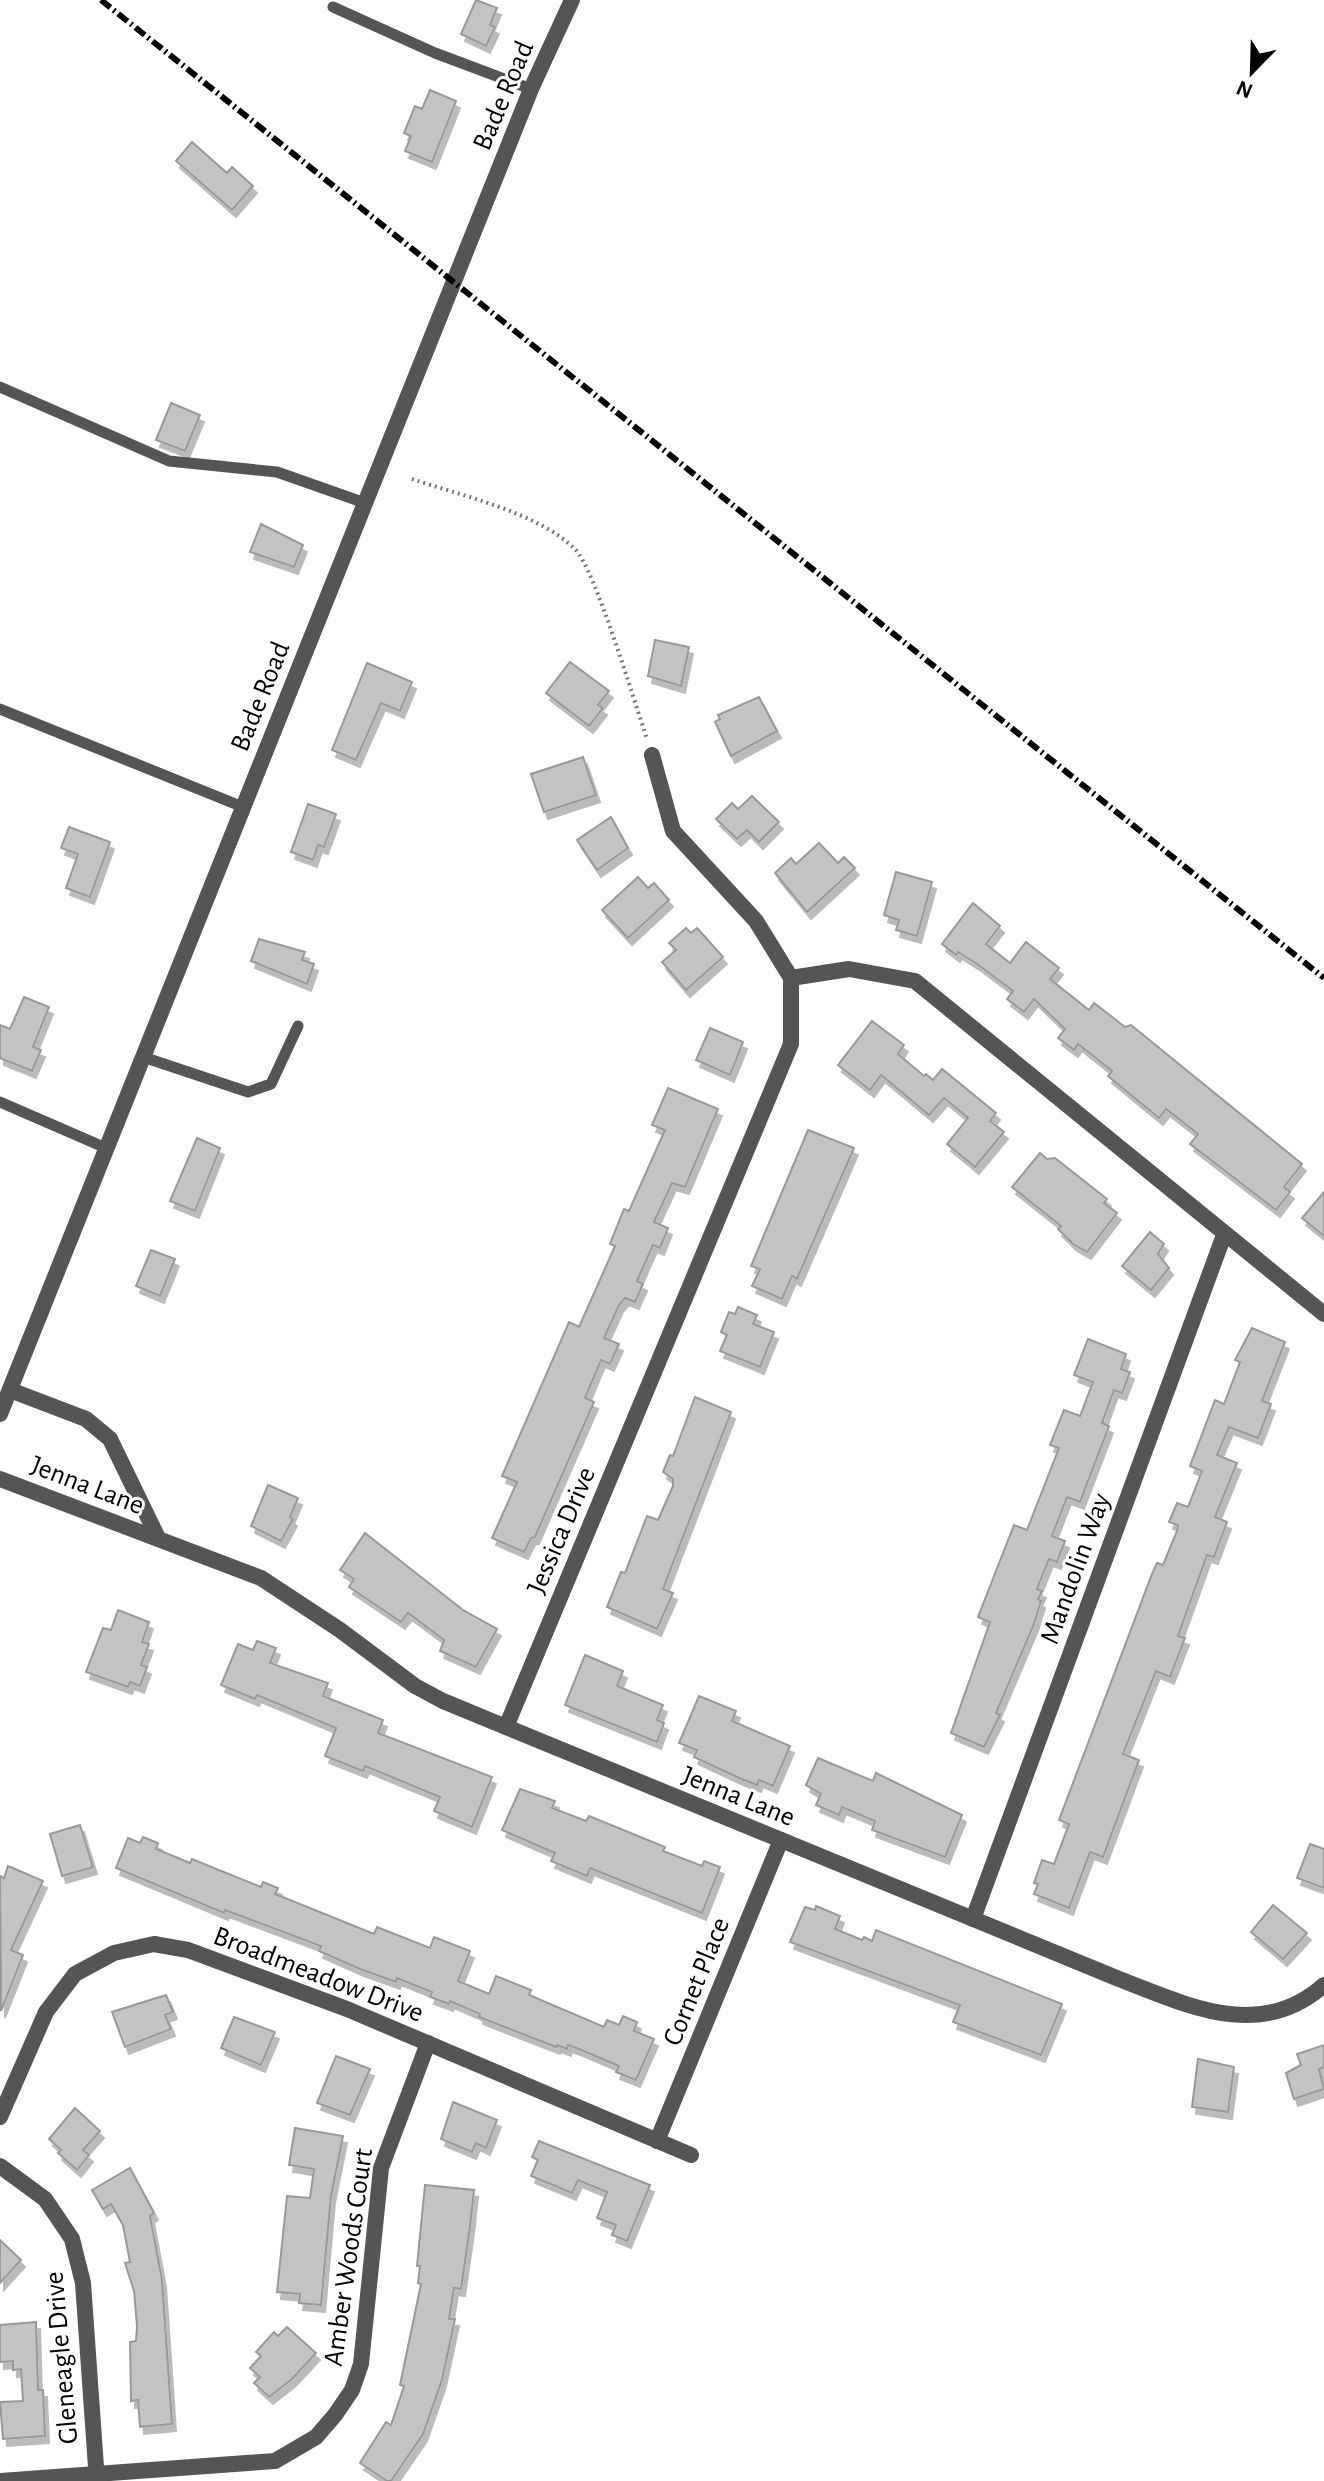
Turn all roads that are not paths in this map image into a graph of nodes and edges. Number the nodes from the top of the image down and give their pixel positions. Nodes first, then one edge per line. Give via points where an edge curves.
1 (572, 0) edge
2 (333, 7) dead end
3 (531, 89) junction
4 (0, 387) edge
5 (365, 503) junction
6 (0, 709) edge
7 (652, 755) road end
8 (243, 807) junction
9 (791, 978) junction
10 (298, 1026) dead end
11 (143, 1057) junction
12 (0, 1102) edge
13 (106, 1148) junction
14 (1224, 1235) junction
15 (1324, 1314) edge
16 (10, 1390) junction
17 (0, 1414) edge
18 (0, 1479) edge
19 (158, 1538) junction
20 (506, 1727) junction
21 (781, 1840) junction
22 (973, 1919) junction
23 (1324, 1985) edge
24 (428, 2043) junction
25 (0, 2117) edge
26 (657, 2141) junction
27 (691, 2155) dead end
28 (0, 2166) edge
29 (97, 2478) edge
30 (0, 2481) edge

1 - 3 street, Bade Road
2 - 3 lane
3 - 5 street, Bade Road
4 - 5 lane via 169,461 277,472
5 - 8 street, Bade Road
6 - 8 lane
7 - 9 street via 673,831 756,921
8 - 11 street, Bade Road
9 - 14 street via 849,969 915,981
9 - 20 street, Jessica Drive via 791,1044
10 - 11 lane via 271,1084 248,1092
11 - 13 street, Bade Road
12 - 13 lane
13 - 16 street, Bade Road
14 - 15 street
14 - 22 street, Mandolin Way
16 - 17 street, Bade Road
16 - 19 street, Jenna Lane via 86,1419 110,1439
18 - 19 street, Jenna Lane
19 - 20 street, Jenna Lane via 261,1578 415,1686
20 - 21 street, Jenna Lane
21 - 22 street, Jenna Lane
21 - 26 street, Cornet Place
22 - 23 street, Jenna Lane via 1146,1990 1234,2017 1272,2011 1312,1996
24 - 25 street, Broadmeadow Drive via 188,1950 154,1944 114,1953 75,1974 46,2012
24 - 26 street, Broadmeadow Drive
24 - 29 street, Amber Woods Court via 381,2168 361,2364 335,2415 316,2437 275,2461
26 - 27 street, Broadmeadow Drive
28 - 29 street, Gleneagle Drive via 45,2199 72,2239 83,2283
29 - 30 street, Amber Woods Court

